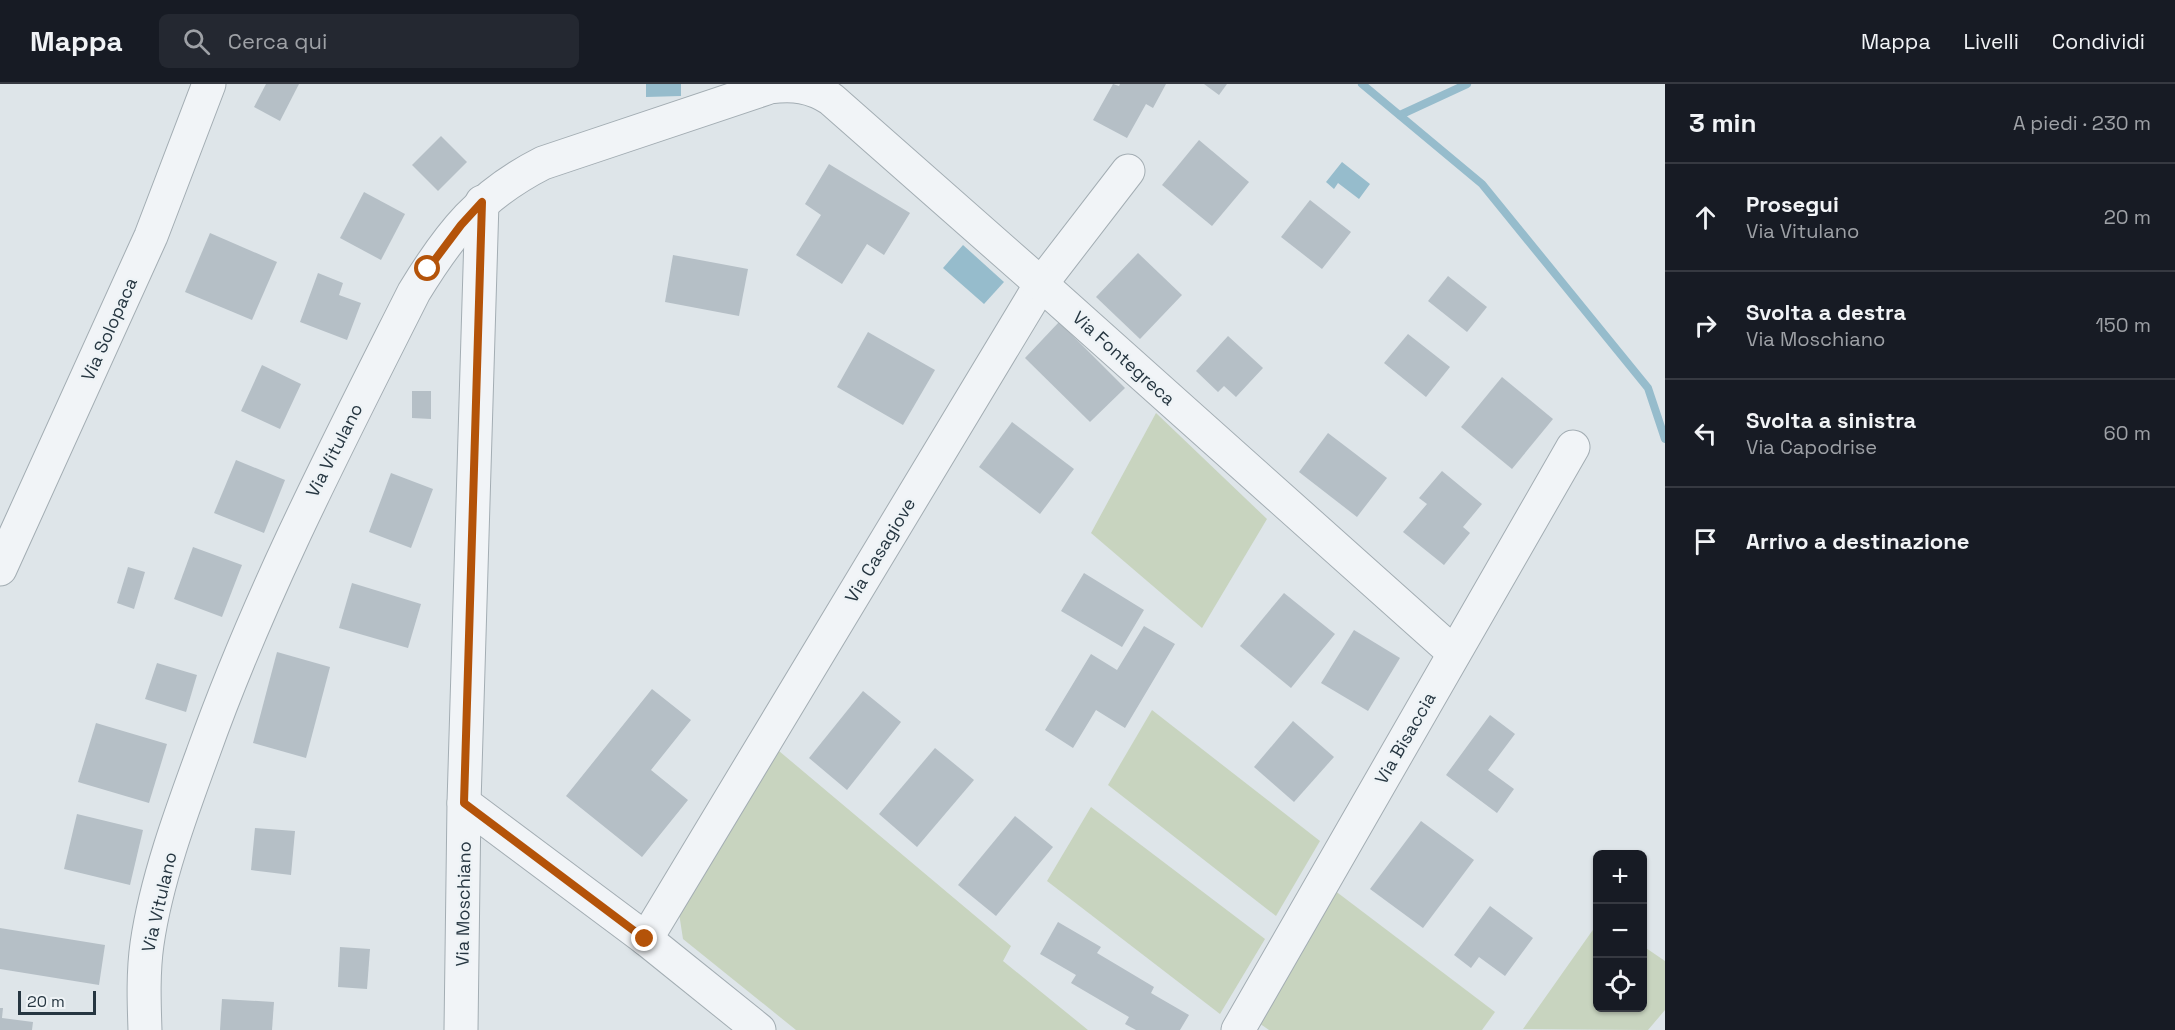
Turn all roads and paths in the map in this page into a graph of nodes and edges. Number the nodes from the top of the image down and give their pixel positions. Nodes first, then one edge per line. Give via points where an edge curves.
1 (209, 84) edge
2 (783, 84) edge
3 (1128, 171) dead end
4 (482, 202) junction
5 (1041, 284) junction
6 (1573, 447) dead end
7 (0, 570) edge
8 (1454, 653) junction
9 (464, 803) junction
10 (645, 939) junction
11 (145, 1030) edge
12 (461, 1030) edge
13 (759, 1030) edge
14 (1238, 1030) edge

1 - 7 street, Via Solopaca via 151,236
2 - 4 street, Via Vitulano via 543,163
2 - 5 street, Via Fontegreca via 817,90 831,99
3 - 5 street, Via Casagiove
4 - 9 street, Via Moschiano
4 - 11 street, Via Vitulano via 445,245 414,292 314,490 223,696 179,821 151,918 145,958
5 - 8 street, Via Fontegreca
5 - 10 street, Via Casagiove
6 - 8 street, Via Bisaccia
8 - 14 street, Via Bisaccia
9 - 10 street
9 - 12 street, Via Moschiano
10 - 13 street

